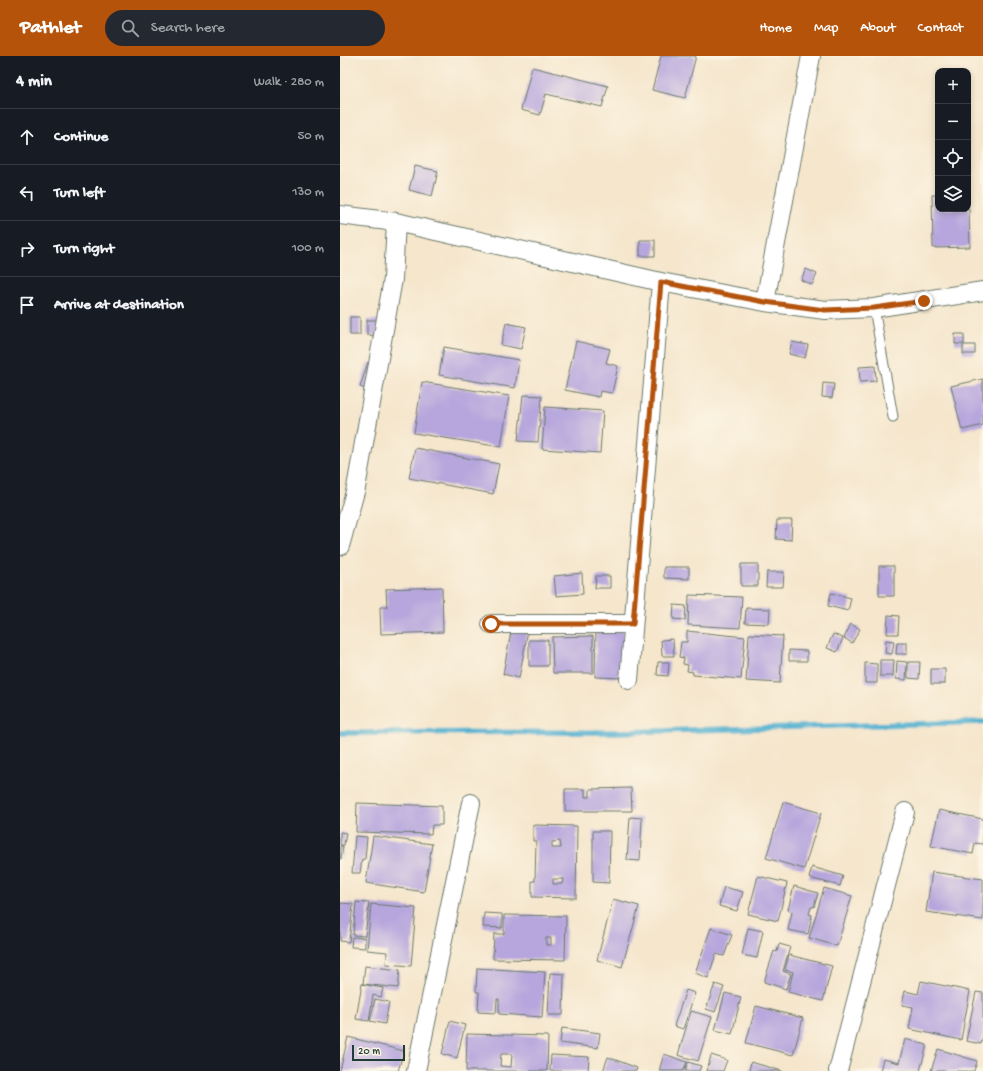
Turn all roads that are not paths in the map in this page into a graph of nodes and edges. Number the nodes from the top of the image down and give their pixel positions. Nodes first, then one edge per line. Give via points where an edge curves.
1 (811, 56) edge
2 (340, 215) edge
3 (396, 222) junction
4 (661, 282) junction
5 (983, 291) edge
6 (765, 302) junction
7 (874, 308) junction
8 (893, 417) dead end
9 (340, 546) edge
10 (491, 624) dead end
11 (633, 624) junction
12 (629, 680) dead end
13 (471, 803) dead end
14 (905, 812) dead end
15 (416, 1071) edge
16 (838, 1071) edge

1 - 6 street
2 - 3 street
3 - 4 street
3 - 9 street via 393,278 356,488
4 - 6 street
4 - 11 street
5 - 7 street
6 - 7 street via 825,310
7 - 8 lane
10 - 11 street
11 - 12 street
13 - 15 street
14 - 16 street

